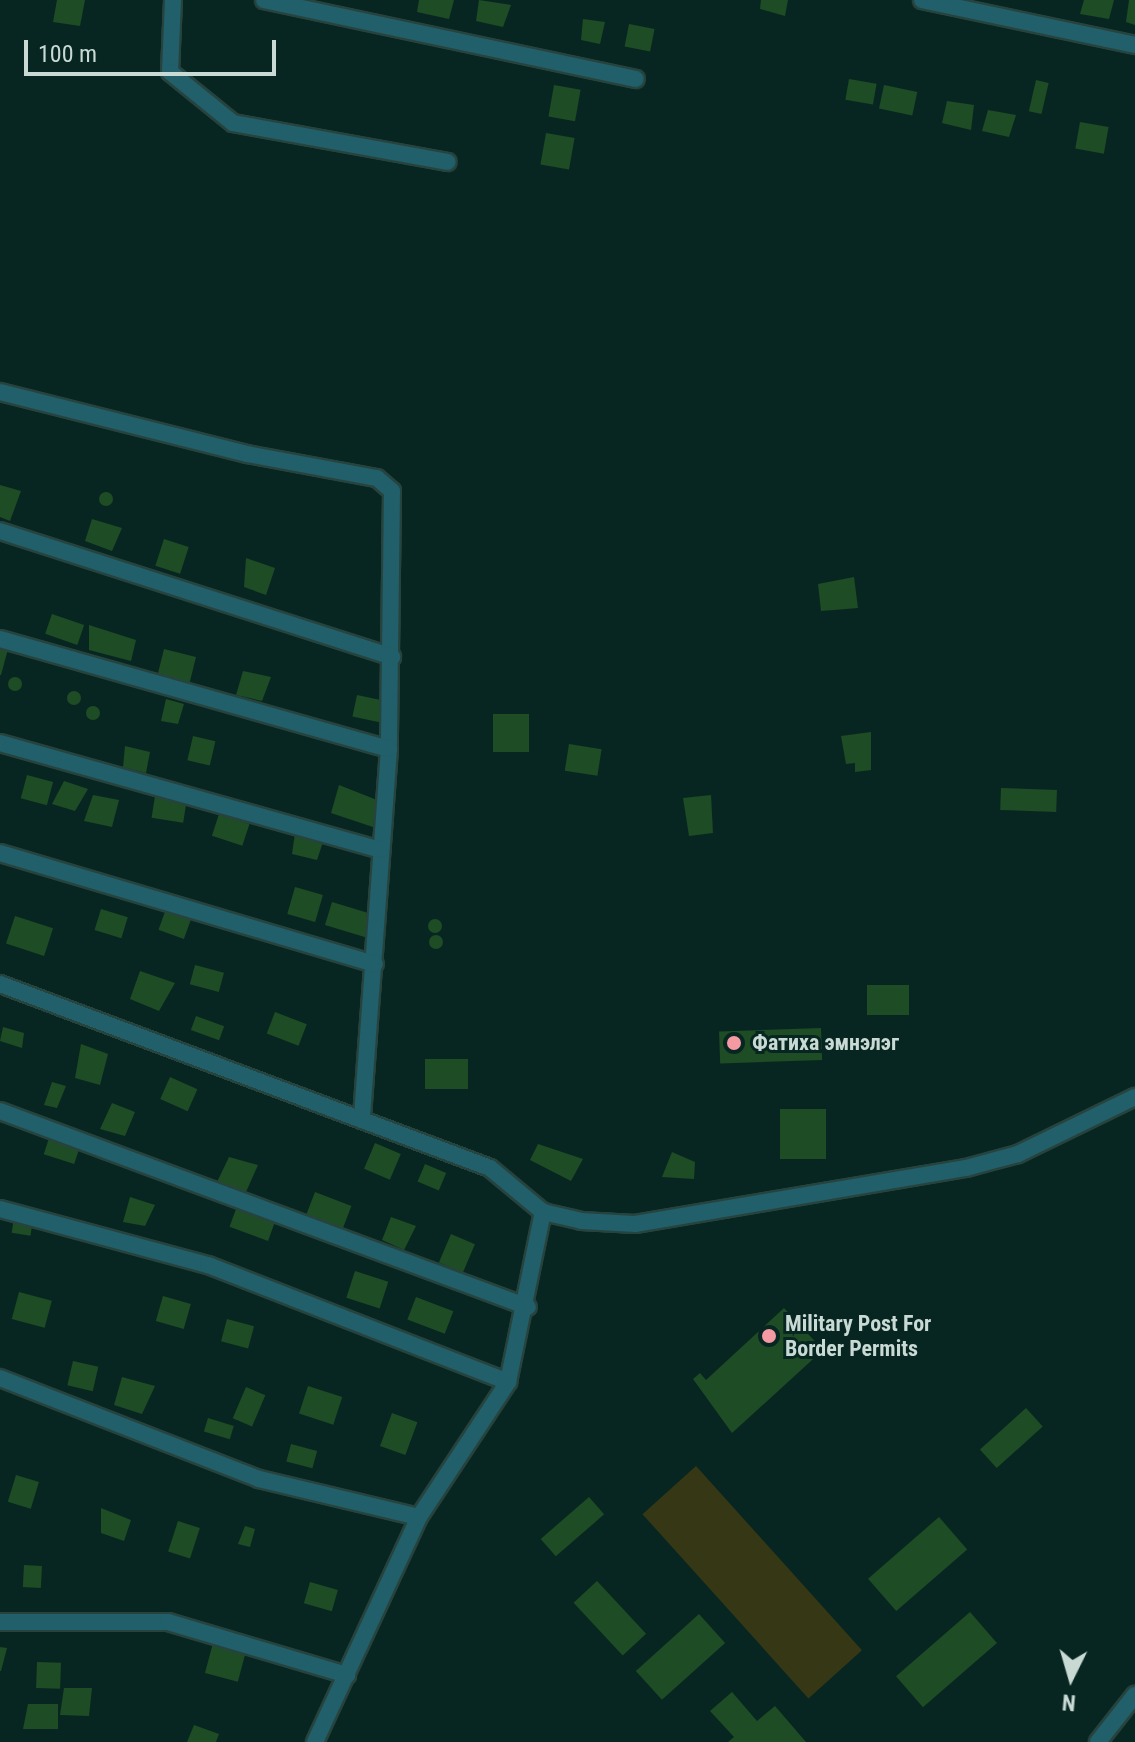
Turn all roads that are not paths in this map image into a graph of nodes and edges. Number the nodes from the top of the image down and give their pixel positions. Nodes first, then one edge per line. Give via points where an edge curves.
1 (173, 0) edge
2 (264, 0) edge
3 (922, 0) edge
4 (1135, 45) edge
5 (636, 79) dead end
6 (447, 162) dead end
7 (0, 392) edge
8 (0, 531) edge
9 (0, 639) edge
10 (392, 657) junction
11 (0, 743) edge
12 (389, 749) junction
13 (381, 850) junction
14 (0, 853) edge
15 (375, 964) junction
16 (0, 984) edge
17 (1135, 1097) edge
18 (0, 1111) edge
19 (362, 1120) junction
20 (0, 1209) edge
21 (543, 1212) junction
22 (528, 1307) junction
23 (0, 1378) edge
24 (508, 1382) junction
25 (419, 1517) junction
26 (0, 1622) edge
27 (347, 1675) junction
28 (1135, 1695) edge
29 (315, 1742) edge
30 (1098, 1742) edge

1 - 6 street via 170,72 233,123
2 - 5 street
3 - 4 street
7 - 10 street via 247,454 377,478 392,491
8 - 10 street
9 - 12 street
10 - 12 street
11 - 13 street
12 - 13 street
13 - 15 street
14 - 15 street
15 - 19 street
16 - 19 street
17 - 21 street via 1018,1154 966,1168 635,1224
18 - 22 street
19 - 21 street via 490,1168
20 - 24 street via 208,1265
21 - 22 street
22 - 24 street
23 - 25 street via 259,1479
24 - 25 street
25 - 27 street
26 - 27 street via 168,1622
27 - 29 street
28 - 30 street

